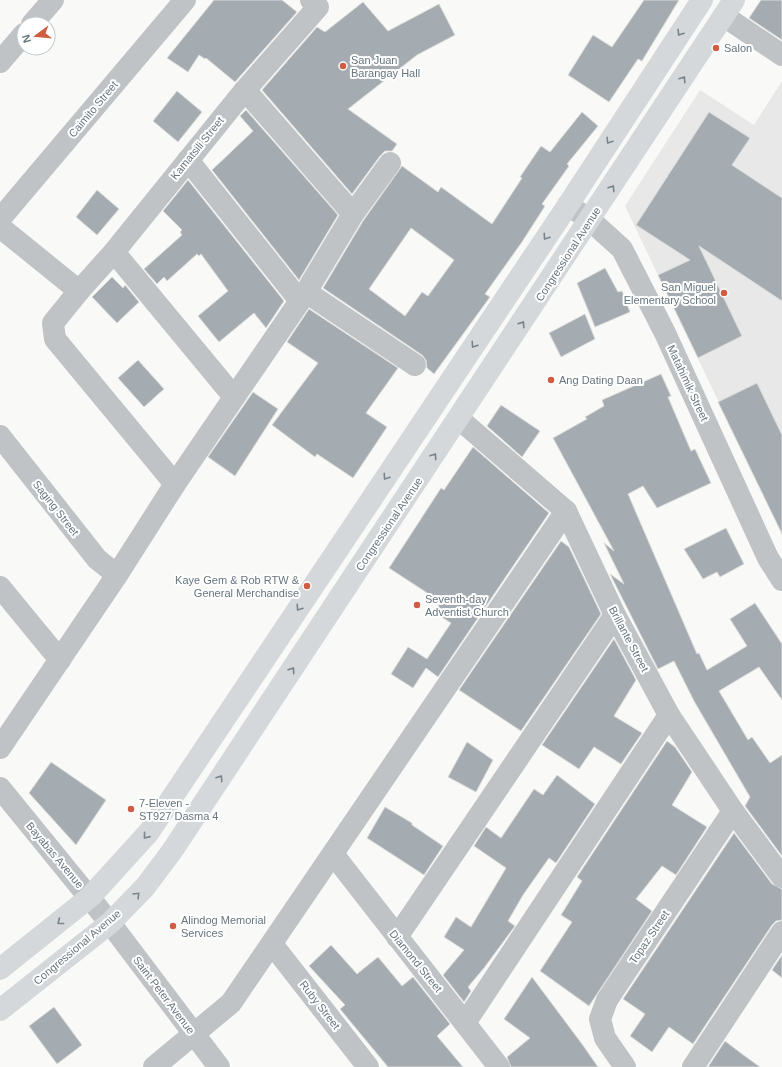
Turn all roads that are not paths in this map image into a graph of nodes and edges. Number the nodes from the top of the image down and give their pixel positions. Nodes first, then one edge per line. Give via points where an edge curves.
1 (53, 0) edge
2 (185, 0) edge
3 (702, 0) edge
4 (314, 4) edge
5 (729, 8) edge
6 (39, 16) edge
7 (16, 43) edge
8 (782, 55) edge
9 (0, 62) edge
10 (245, 90) junction
11 (188, 160) junction
12 (390, 162) dead end
13 (568, 205) junction
14 (353, 214) junction
15 (0, 219) edge
16 (590, 220) junction
17 (0, 227) edge
18 (114, 252) junction
19 (79, 290) junction
20 (303, 297) junction
21 (415, 364) dead end
22 (234, 397) junction
23 (459, 419) junction
24 (0, 436) edge
25 (176, 484) junction
26 (566, 511) junction
27 (117, 575) junction
28 (782, 580) edge
29 (0, 587) edge
30 (615, 615) junction
31 (60, 660) junction
32 (670, 715) junction
33 (0, 748) edge
34 (0, 788) edge
35 (733, 811) junction
36 (332, 854) junction
37 (782, 877) edge
38 (90, 897) junction
39 (110, 923) junction
40 (782, 932) edge
41 (397, 937) junction
42 (272, 944) junction
43 (0, 969) edge
44 (0, 1010) edge
45 (466, 1023) junction
46 (195, 1034) junction
47 (154, 1067) edge
48 (219, 1067) edge
49 (368, 1067) edge
50 (498, 1067) edge
51 (625, 1067) edge
52 (692, 1067) edge

1 - 6 street
2 - 15 street, Caimito Street
3 -> 13 main road
4 - 10 street, Kamatsili Street
5 - 8 street
16 -> 5 main road, Congressional Avenue
7 - 9 street
10 - 11 street, Kamatsili Street
10 - 14 street
11 - 18 street, Kamatsili Street
11 - 20 street
12 - 14 street
13 - 16 street, Matahimik Street
13 -> 38 main road via 149,832
14 - 20 street
23 -> 16 main road, Congressional Avenue
16 - 28 street, Matahimik Street via 622,249 665,334 768,558
17 - 19 street
18 - 19 street, Kamatsili Street
18 - 22 street
19 - 25 street, Kamatsili Street via 53,323 55,339
20 - 21 street
20 - 22 street
22 - 25 street
23 - 26 street, Brillante Street
39 -> 23 main road, Congressional Avenue via 144,887 172,851
24 - 27 street, Saging Street via 97,558
25 - 27 street
26 - 30 street, Brillante Street
26 - 36 street
27 - 31 street
29 - 31 street
30 - 32 street, Brillante Street
30 - 41 street
31 - 33 street
32 - 35 street, Brillante Street
32 - 45 street
34 - 38 street, Bayabas Avenue
35 - 37 street, Brillante Street
35 - 51 street, Topaz Street via 607,1000 600,1019 604,1038
36 - 41 street, Diamond Street
36 - 42 street
38 - 39 street, Bayabas Avenue
38 -> 43 main road
39 - 44 main road, Congressional Avenue
39 - 46 street, Saint Peter Avenue
40 - 52 street
41 - 45 street, Diamond Street
42 - 46 street via 231,1003
42 - 49 street, Ruby Street
45 - 50 street, Diamond Street
46 - 47 street
46 - 48 street, Saint Peter Avenue

